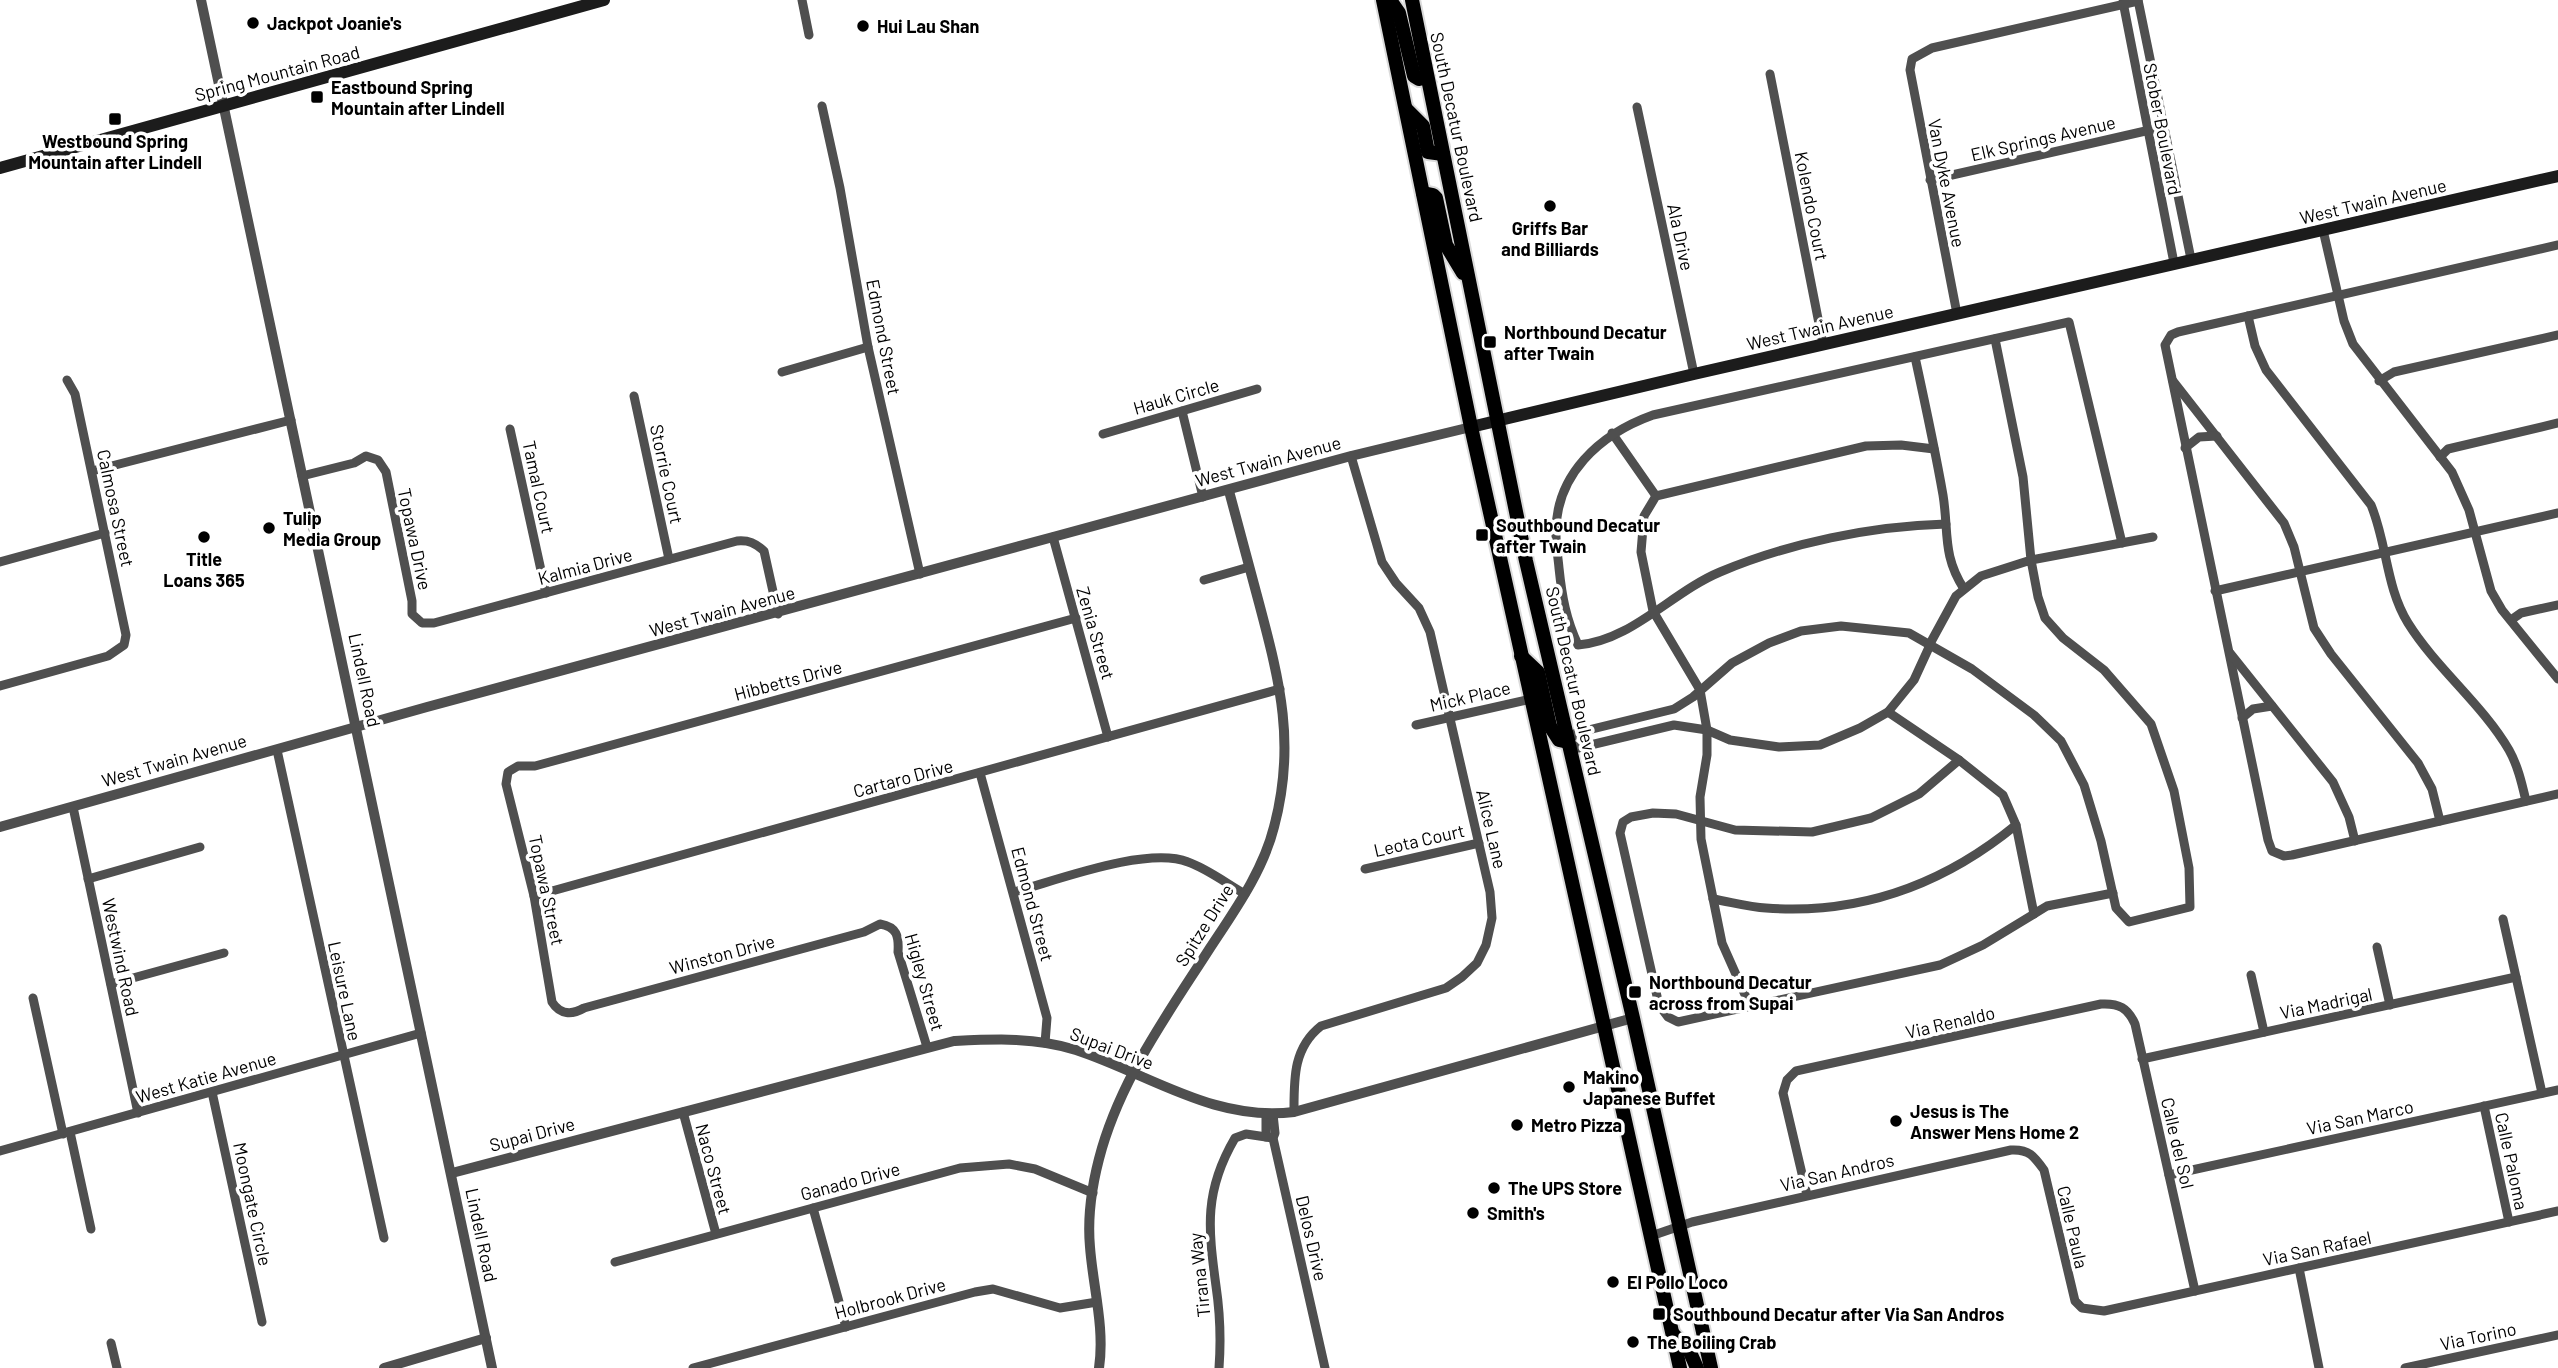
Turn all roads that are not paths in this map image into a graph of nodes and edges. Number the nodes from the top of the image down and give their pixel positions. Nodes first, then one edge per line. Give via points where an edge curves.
1 (201, 0) edge
2 (604, 0) edge
3 (802, 0) edge
4 (1383, 0) edge
5 (1390, 0) edge
6 (1412, 0) edge
7 (2138, 0) edge
8 (2124, 2) edge
9 (809, 35) dead end
10 (1770, 74) dead end
11 (1427, 78) junction
12 (224, 105) junction
13 (822, 106) dead end
14 (1637, 107) dead end
15 (1406, 109) junction
16 (2163, 127) junction
17 (2148, 131) junction
18 (1443, 154) junction
19 (0, 168) edge
20 (2558, 176) edge
21 (1930, 180) junction
22 (1423, 193) junction
23 (2322, 230) junction
24 (2558, 245) edge
25 (2191, 259) junction
26 (2174, 263) junction
27 (1469, 283) junction
28 (2338, 295) junction
29 (1957, 314) junction
30 (2248, 316) junction
31 (2558, 335) edge
32 (1995, 339) junction
33 (1824, 344) junction
34 (868, 347) junction
35 (1915, 357) junction
36 (782, 372) dead end
37 (1694, 373) junction
38 (2171, 379) junction
39 (67, 380) dead end
40 (2379, 381) junction
41 (1257, 389) dead end
42 (635, 396) dead end
43 (1182, 411) junction
44 (291, 420) junction
45 (1497, 421) junction
46 (2558, 424) edge
47 (1471, 427) junction
48 (510, 429) dead end
49 (1612, 433) junction
50 (1103, 434) dead end
51 (2217, 436) junction
52 (1934, 449) junction
53 (2185, 449) junction
54 (1351, 456) junction
55 (2440, 457) junction
56 (92, 471) junction
57 (302, 476) junction
58 (1229, 491) junction
59 (1656, 496) junction
60 (1203, 497) junction
61 (2558, 513) edge
62 (1945, 524) junction
63 (2474, 532) junction
64 (105, 533) junction
65 (1053, 537) junction
66 (2153, 537) dead end
67 (2122, 543) junction
68 (2385, 552) junction
69 (669, 559) junction
70 (2031, 559) junction
71 (0, 562) edge
72 (1249, 567) junction
73 (2300, 571) junction
74 (920, 574) junction
75 (1204, 580) dead end
76 (1964, 589) junction
77 (2215, 591) junction
78 (545, 593) junction
79 (2558, 605) edge
80 (1653, 611) junction
81 (778, 614) junction
82 (1076, 618) junction
83 (2511, 620) junction
84 (422, 623) joint
85 (1931, 643) junction
86 (2227, 649) junction
87 (1521, 656) junction
88 (2558, 680) edge
89 (0, 686) edge
90 (1280, 689) junction
91 (1700, 690) junction
92 (1531, 699) junction
93 (2272, 706) junction
94 (1888, 712) junction
95 (1450, 717) junction
96 (2242, 718) junction
97 (1416, 724) dead end
98 (356, 727) junction
99 (1707, 730) junction
100 (1108, 737) junction
101 (1568, 742) junction
102 (277, 750) junction
103 (1959, 760) junction
104 (508, 772) joint
105 (981, 773) junction
106 (2558, 794) edge
107 (2526, 801) junction
108 (73, 807) junction
109 (1700, 821) junction
110 (2440, 821) junction
111 (2016, 825) junction
112 (0, 827) edge
113 (2355, 841) junction
114 (1479, 843) junction
115 (200, 847) dead end
116 (1365, 869) dead end
117 (88, 878) junction
118 (1014, 892) junction
119 (2113, 893) junction
120 (1245, 894) junction
121 (534, 895) junction
122 (1713, 899) junction
123 (2034, 914) junction
124 (2503, 919) dead end
125 (891, 927) joint
126 (2377, 947) dead end
127 (224, 953) dead end
128 (2251, 975) dead end
129 (2516, 977) junction
130 (111, 984) junction
131 (33, 998) dead end
132 (2390, 1005) junction
133 (1749, 1006) junction
134 (2123, 1006) joint
135 (561, 1011) joint
136 (1633, 1018) junction
137 (1604, 1026) junction
138 (421, 1032) junction
139 (2263, 1032) junction
140 (1045, 1043) junction
141 (927, 1047) junction
142 (343, 1054) junction
143 (2143, 1059) junction
144 (1132, 1073) junction
145 (2558, 1090) edge
146 (212, 1092) junction
147 (2542, 1093) junction
148 (2484, 1106) junction
149 (683, 1112) junction
150 (1294, 1112) junction
151 (138, 1113) junction
152 (1269, 1114) junction
153 (67, 1133) junction
154 (1269, 1137) junction
155 (0, 1151) edge
156 (2032, 1153) joint
157 (452, 1173) junction
158 (2169, 1175) junction
159 (1093, 1193) junction
160 (1807, 1195) junction
161 (813, 1208) junction
162 (2558, 1211) edge
163 (2509, 1222) junction
164 (1680, 1225) junction
165 (91, 1229) dead end
166 (716, 1234) junction
167 (1651, 1236) junction
168 (384, 1238) dead end
169 (615, 1262) dead end
170 (2299, 1268) junction
171 (2195, 1291) junction
172 (1097, 1302) junction
173 (2082, 1308) joint
174 (262, 1322) dead end
175 (846, 1327) junction
176 (1672, 1333) junction
177 (2558, 1335) edge
178 (486, 1338) junction
179 (111, 1343) dead end
180 (408, 1365) edge
181 (117, 1368) edge
182 (384, 1368) edge
183 (492, 1368) edge
184 (693, 1368) edge
185 (1099, 1368) edge
186 (1219, 1368) edge
187 (1325, 1368) edge
188 (1680, 1368) edge
189 (1696, 1368) edge
190 (1711, 1368) edge
191 (2319, 1368) edge
192 (2405, 1368) edge

1 - 12 street, Lindell Road
2 - 12 main road, Spring Mountain Road
3 - 9 street
4 - 15 main road
5 - 11 main road via 1399,13 1414,76
6 - 11 main road, South Decatur Boulevard
7 - 8 street
7 - 16 street, Stober Boulevard
8 - 17 street, Stober Boulevard
8 - 21 street, Van Dyke Avenue via 1932,48 1912,59 1910,70
10 - 33 street, Kolendo Court
11 - 18 main road, South Decatur Boulevard
12 - 19 main road, Spring Mountain Road
12 - 44 street, Lindell Road
13 - 34 street, Edmond Street
14 - 37 street, Ala Drive
15 - 18 main road via 1423,126 1429,152
15 - 22 main road
16 - 17 street, Elk Springs Avenue
16 - 25 street, Stober Boulevard
17 - 21 street, Elk Springs Avenue
17 - 26 street, Stober Boulevard
18 - 27 main road, South Decatur Boulevard
20 - 23 main road, West Twain Avenue
21 - 29 street, Van Dyke Avenue
22 - 27 main road via 1436,198 1446,245
22 - 47 main road
23 - 25 main road, West Twain Avenue
23 - 28 street
24 - 28 street
25 - 26 main road, West Twain Avenue
26 - 29 main road, West Twain Avenue
27 - 45 main road, South Decatur Boulevard
28 - 30 street
28 - 40 street via 2353,344
29 - 33 main road, West Twain Avenue
30 - 38 street via 2171,335 2165,345
30 - 68 street via 2266,370 2364,493
31 - 40 street via 2394,372
32 - 35 street
32 - 67 street via 2069,322
32 - 70 street via 2023,477
33 - 37 main road, West Twain Avenue
34 - 36 street
34 - 74 street, Edmond Street
35 - 49 street via 1653,415
35 - 52 street
37 - 45 main road, West Twain Avenue
38 - 51 street
38 - 53 street
39 - 56 street, Calmosa Street via 75,394
40 - 55 street
41 - 43 street, Hauk Circle
42 - 69 street, Storrie Court
43 - 50 street, Hauk Circle
43 - 60 street
44 - 56 street
44 - 57 street, Lindell Road
45 - 47 main road, West Twain Avenue
45 - 101 main road, South Decatur Boulevard
46 - 55 street via 2448,449
47 - 54 street, West Twain Avenue
47 - 87 main road
48 - 78 street, Tamal Court
49 - 59 street
49 - 80 street via 1583,459 1558,513 1556,534 1567,620 1578,645 1597,644
51 - 53 street via 2199,437
51 - 73 street via 2284,523
52 - 59 street via 1866,446
52 - 62 street
53 - 77 street
54 - 58 street, West Twain Avenue
54 - 95 street, Alice Lane via 1382,562 1419,608 1430,632
55 - 63 street via 2460,486
56 - 64 street, Calmosa Street
57 - 84 street, Topawa Drive via 366,456 378,460 386,472 412,614
57 - 98 street, Lindell Road
58 - 60 street, West Twain Avenue
58 - 72 street, Spitze Drive
59 - 80 street via 1644,516 1641,552
60 - 65 street, West Twain Avenue
61 - 63 street
62 - 76 street via 1953,572
62 - 80 street via 1831,538 1779,553 1719,573
63 - 68 street
63 - 83 street via 2491,591
64 - 71 street
64 - 89 street, Calmosa Street via 126,635 124,645 108,656
65 - 74 street, West Twain Avenue
65 - 82 street, Zenia Street
66 - 67 street
67 - 70 street
68 - 73 street
68 - 107 street via 2397,600 2409,624 2509,750
69 - 78 street, Kalmia Drive
69 - 81 street, Kalmia Drive via 737,541 757,544 768,560
70 - 76 street via 1980,576
70 - 119 street via 2045,618 2104,670 2151,724 2174,791 2189,868 2190,906 2129,922 2116,908
72 - 75 street
72 - 90 street, Spitze Drive
73 - 77 street
73 - 110 street via 2314,628 2418,763 2432,789
74 - 81 street, West Twain Avenue
76 - 85 street via 1955,596
77 - 86 street
78 - 84 street, Kalmia Drive
79 - 83 street via 2521,613
80 - 91 street
81 - 98 street, West Twain Avenue
82 - 100 street, Zenia Street
82 - 104 street, Hibbetts Drive
83 - 88 street
85 - 91 street via 1909,633 1878,628 1801,631 1732,663
85 - 94 street via 1914,680
85 - 119 street via 2034,715 2061,741 2084,785
86 - 93 street
86 - 96 street
87 - 92 main road
87 - 101 main road via 1538,672 1550,726 1559,740
90 - 100 street, Cartaro Drive
90 - 120 street, Spitze Drive via 1285,729 1282,792 1274,829
91 - 99 street
91 - 101 street via 1674,709 1576,733
92 - 95 street, Mick Place
92 - 137 main road
93 - 96 street via 2253,709
93 - 113 street via 2333,782
94 - 99 street via 1820,745 1779,747 1730,740
94 - 103 street
95 - 97 street, Mick Place
95 - 114 street, Alice Lane
96 - 113 street via 2272,851 2284,856
98 - 102 street, West Twain Avenue
98 - 138 street, Lindell Road
99 - 101 street via 1674,725 1578,748
99 - 109 street
100 - 105 street, Cartaro Drive
101 - 136 main road, South Decatur Boulevard
102 - 108 street, West Twain Avenue
102 - 142 street, Leisure Lane
103 - 109 street via 1919,794 1871,818 1812,832 1735,830
103 - 111 street via 2003,795
104 - 121 street, Topawa Street via 506,784
105 - 118 street, Edmond Street
105 - 121 street, Cartaro Drive
106 - 107 street
107 - 110 street
108 - 112 street, West Twain Avenue
108 - 117 street, Westwind Road
109 - 122 street
109 - 133 street via 1653,813 1631,817 1623,822 1620,833 1659,1005 1678,1021
110 - 113 street
111 - 122 street via 1936,878 1898,894 1805,908 1765,908
111 - 123 street
114 - 116 street, Leota Court
114 - 150 street, Alice Lane via 1492,918 1477,963 1446,988 1311,1033 1299,1053 1294,1076
115 - 117 street
117 - 130 street, Westwind Road
118 - 120 street via 1160,856 1188,862
118 - 140 street, Edmond Street via 1047,1018
119 - 123 street via 2048,906
120 - 144 street, Spitze Drive
121 - 135 street, Topawa Street via 552,1002
122 - 133 street via 1722,943
123 - 133 street via 1940,965
124 - 129 street
125 - 135 street, Winston Drive via 880,924 576,1013
125 - 141 street, Higley Street via 899,938 898,952
126 - 132 street
127 - 130 street
128 - 139 street
129 - 132 street, Via Madrigal
129 - 147 street
130 - 151 street, Westwind Road
131 - 153 street
132 - 139 street, Via Madrigal
134 - 143 street, Calle del Sol via 2135,1024
134 - 160 street, Via Renaldo via 2101,1004 1796,1071 1783,1093
136 - 137 street, Supai Drive
136 - 164 main road, South Decatur Boulevard
137 - 150 street, Supai Drive
137 - 167 main road
138 - 142 street, West Katie Avenue
138 - 157 street, Lindell Road
139 - 143 street, Via Madrigal
140 - 141 street, Supai Drive via 1013,1038
140 - 144 street, Supai Drive
141 - 149 street, Supai Drive
142 - 146 street, West Katie Avenue
142 - 168 street, Leisure Lane
143 - 158 street, Calle del Sol
144 - 152 street, Supai Drive via 1218,1106
144 - 159 street, Spitze Drive via 1103,1144
145 - 147 street, Via San Marco
146 - 151 street, West Katie Avenue
146 - 174 street, Moongate Circle
147 - 148 street, Via San Marco
148 - 158 street, Via San Marco
148 - 163 street, Calle Paloma
149 - 157 street, Supai Drive
149 - 166 street, Naco Street
150 - 152 street, Supai Drive
151 - 153 street, West Katie Avenue
152 - 154 street, Delos Drive via 1275,1133
153 - 155 street, West Katie Avenue
153 - 165 street
154 - 186 street, Tirana Way via 1247,1134 1235,1138 1212,1197 1209,1231 1219,1308
154 - 187 street, Delos Drive
156 - 160 street, Via San Andros via 2011,1150
156 - 173 street, Calle Paula via 2044,1170 2075,1301
157 - 178 street, Lindell Road
158 - 171 street, Calle del Sol
159 - 161 street, Ganado Drive via 1035,1169 1009,1164 960,1168
159 - 172 street, Spitze Drive via 1090,1244
160 - 164 street, Via San Andros
161 - 166 street, Ganado Drive
161 - 175 street
162 - 163 street, Via San Rafael
163 - 170 street, Via San Rafael
164 - 167 street, Via San Andros
164 - 190 main road, South Decatur Boulevard
166 - 169 street, Ganado Drive
167 - 176 main road
170 - 171 street, Via San Rafael
170 - 191 street
171 - 173 street, Via San Rafael via 2104,1311
172 - 175 street, Holbrook Drive via 1059,1308 993,1289
172 - 185 street, Spitze Drive
175 - 184 street, Holbrook Drive
176 - 188 main road
176 - 189 main road via 1689,1350
177 - 192 street, Via Torino
178 - 180 street
178 - 183 street, Lindell Road
179 - 181 street
180 - 182 street

